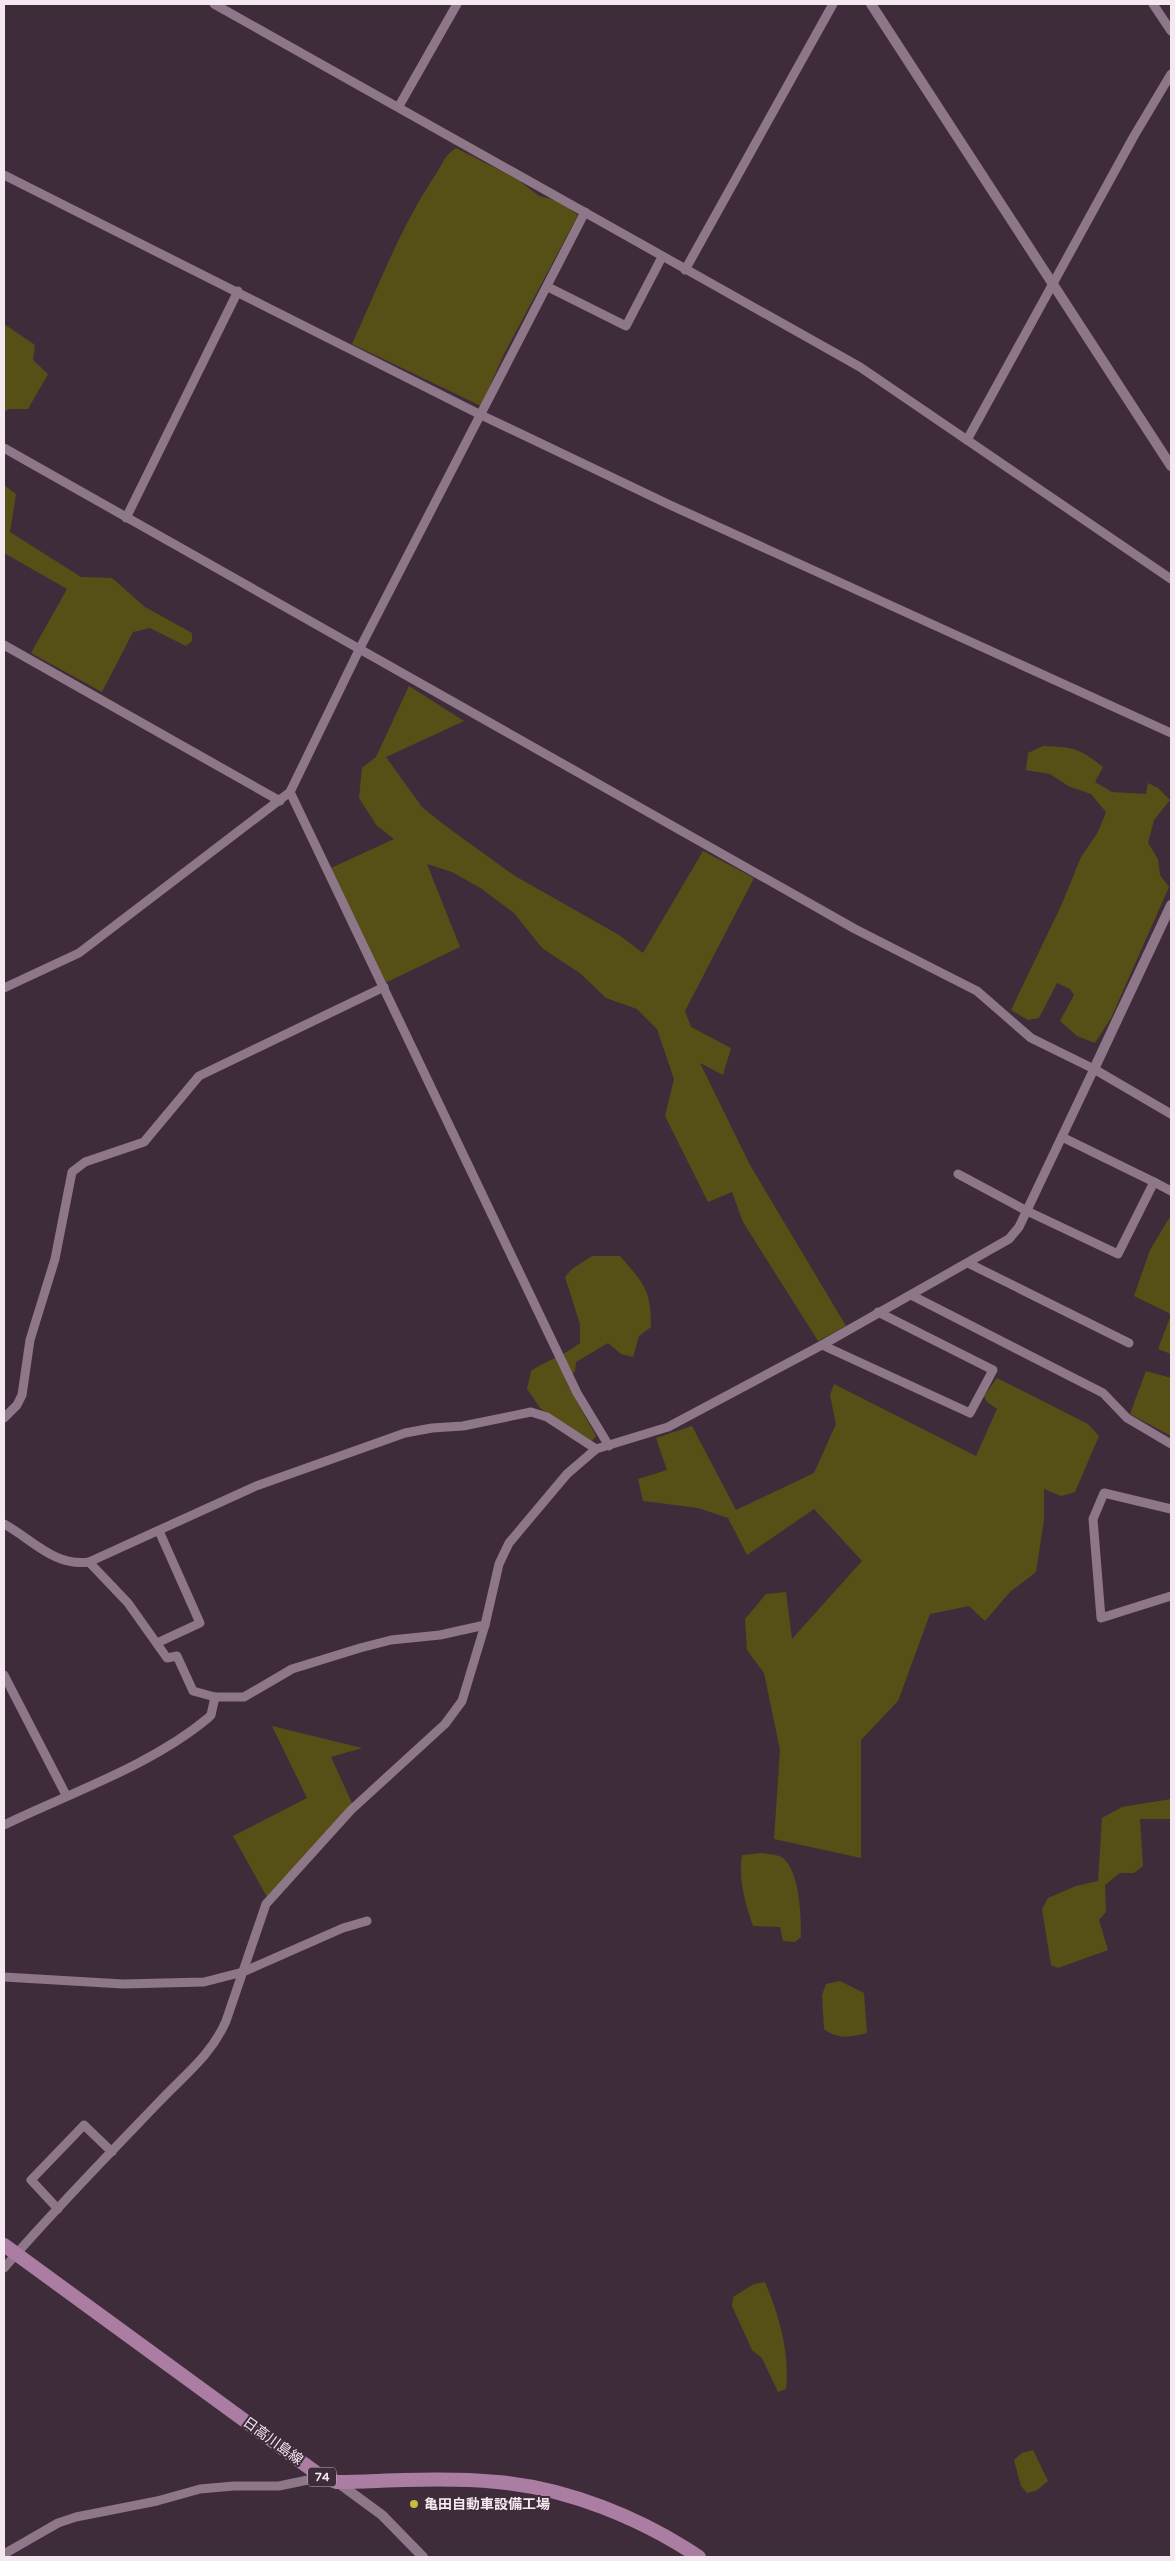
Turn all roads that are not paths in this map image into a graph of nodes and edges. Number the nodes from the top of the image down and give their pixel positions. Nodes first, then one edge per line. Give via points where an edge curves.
1 (214, 4) edge
2 (457, 4) edge
3 (834, 4) edge
4 (871, 4) edge
5 (1153, 4) edge
6 (1171, 32) edge
7 (1171, 74) edge
8 (399, 106) junction
9 (4, 175) edge
10 (585, 212) junction
11 (662, 257) junction
12 (685, 270) junction
13 (1053, 285) junction
14 (548, 286) junction
15 (238, 291) junction
16 (481, 415) junction
17 (966, 440) junction
18 (4, 448) edge
19 (1171, 466) edge
20 (126, 518) junction
21 (1171, 580) edge
22 (4, 645) edge
23 (360, 648) junction
24 (1171, 733) edge
25 (290, 792) junction
26 (280, 801) junction
27 (1171, 905) edge
28 (384, 987) junction
29 (4, 988) edge
30 (1094, 1069) junction
31 (1171, 1114) edge
32 (1062, 1138) junction
33 (958, 1174) dead end
34 (1154, 1182) junction
35 (1171, 1191) edge
36 (1027, 1211) junction
37 (968, 1264) junction
38 (911, 1296) junction
39 (878, 1312) junction
40 (1129, 1343) dead end
41 (822, 1345) junction
42 (4, 1418) edge
43 (1171, 1444) edge
44 (609, 1446) junction
45 (596, 1449) junction
46 (1171, 1508) edge
47 (4, 1524) edge
48 (159, 1531) junction
49 (89, 1562) junction
50 (1171, 1596) edge
51 (485, 1625) junction
52 (158, 1643) junction
53 (4, 1675) edge
54 (215, 1697) junction
55 (66, 1795) junction
56 (4, 1825) edge
57 (367, 1921) dead end
58 (243, 1972) junction
59 (4, 1976) edge
60 (112, 2152) junction
61 (58, 2209) junction
62 (4, 2244) edge
63 (16, 2254) junction
64 (4, 2268) edge
65 (322, 2477) junction
66 (337, 2482) junction
67 (4, 2554) edge
68 (423, 2557) edge
69 (699, 2557) edge

1 - 8 street
2 - 8 street
3 - 12 street
4 - 13 street
5 - 6 street
7 - 13 street
8 - 10 street
9 - 15 street
10 - 11 street
10 - 14 street
11 - 12 street
11 - 14 street via 626,326
12 - 17 street via 860,367
13 - 17 street
13 - 19 street
14 - 16 street
15 - 16 street
15 - 20 street
16 - 23 street
16 - 24 street
17 - 21 street
18 - 20 street
20 - 23 street
22 - 26 street
23 - 25 street
23 - 30 street via 855,930 978,992 1031,1038
25 - 26 street
25 - 28 street
26 - 29 street via 79,953
27 - 30 street
28 - 42 street via 199,1076 144,1142 85,1162 72,1172 55,1259 32,1333 22,1395
28 - 44 street via 577,1393
30 - 31 street
30 - 32 street
32 - 34 street
32 - 36 street
33 - 36 street
34 - 35 street
34 - 36 street via 1118,1254
36 - 37 street via 1010,1239
37 - 38 street
37 - 40 street
38 - 39 street
38 - 43 street via 1103,1393 1127,1418
39 - 41 street
39 - 41 street via 993,1370 970,1413
41 - 44 street via 668,1427
44 - 45 street
45 - 48 street via 547,1417 531,1412 464,1426 405,1433 256,1486
45 - 51 street via 567,1474 509,1543 499,1564
46 - 50 street via 1104,1493 1093,1519 1100,1618
47 - 49 street via 47,1554 68,1562
48 - 49 street
48 - 52 street via 200,1623
49 - 52 street via 128,1603
51 - 54 street via 377,1644 301,1665 244,1697
51 - 58 street via 462,1700 445,1724 351,1810 266,1904
52 - 54 street via 167,1658 177,1656 193,1691
53 - 55 street
54 - 55 street via 211,1715 198,1727 119,1772
55 - 56 street
57 - 58 street via 335,1931
58 - 59 street via 204,1982 131,1984
58 - 60 street via 222,2030 207,2055
60 - 61 street
60 - 61 street via 84,2125 31,2180
61 - 63 street
62 - 63 main road, 日高川島線 / 74
63 - 64 street
63 - 65 main road, 日高川島線 / 74
65 - 66 main road, 日高川島線 / 74
65 - 67 street via 280,2486 200,2489 76,2517 58,2523
66 - 68 street via 382,2515
66 - 69 main road, 日高川島線 / 74 via 497,2482 542,2489 636,2522

